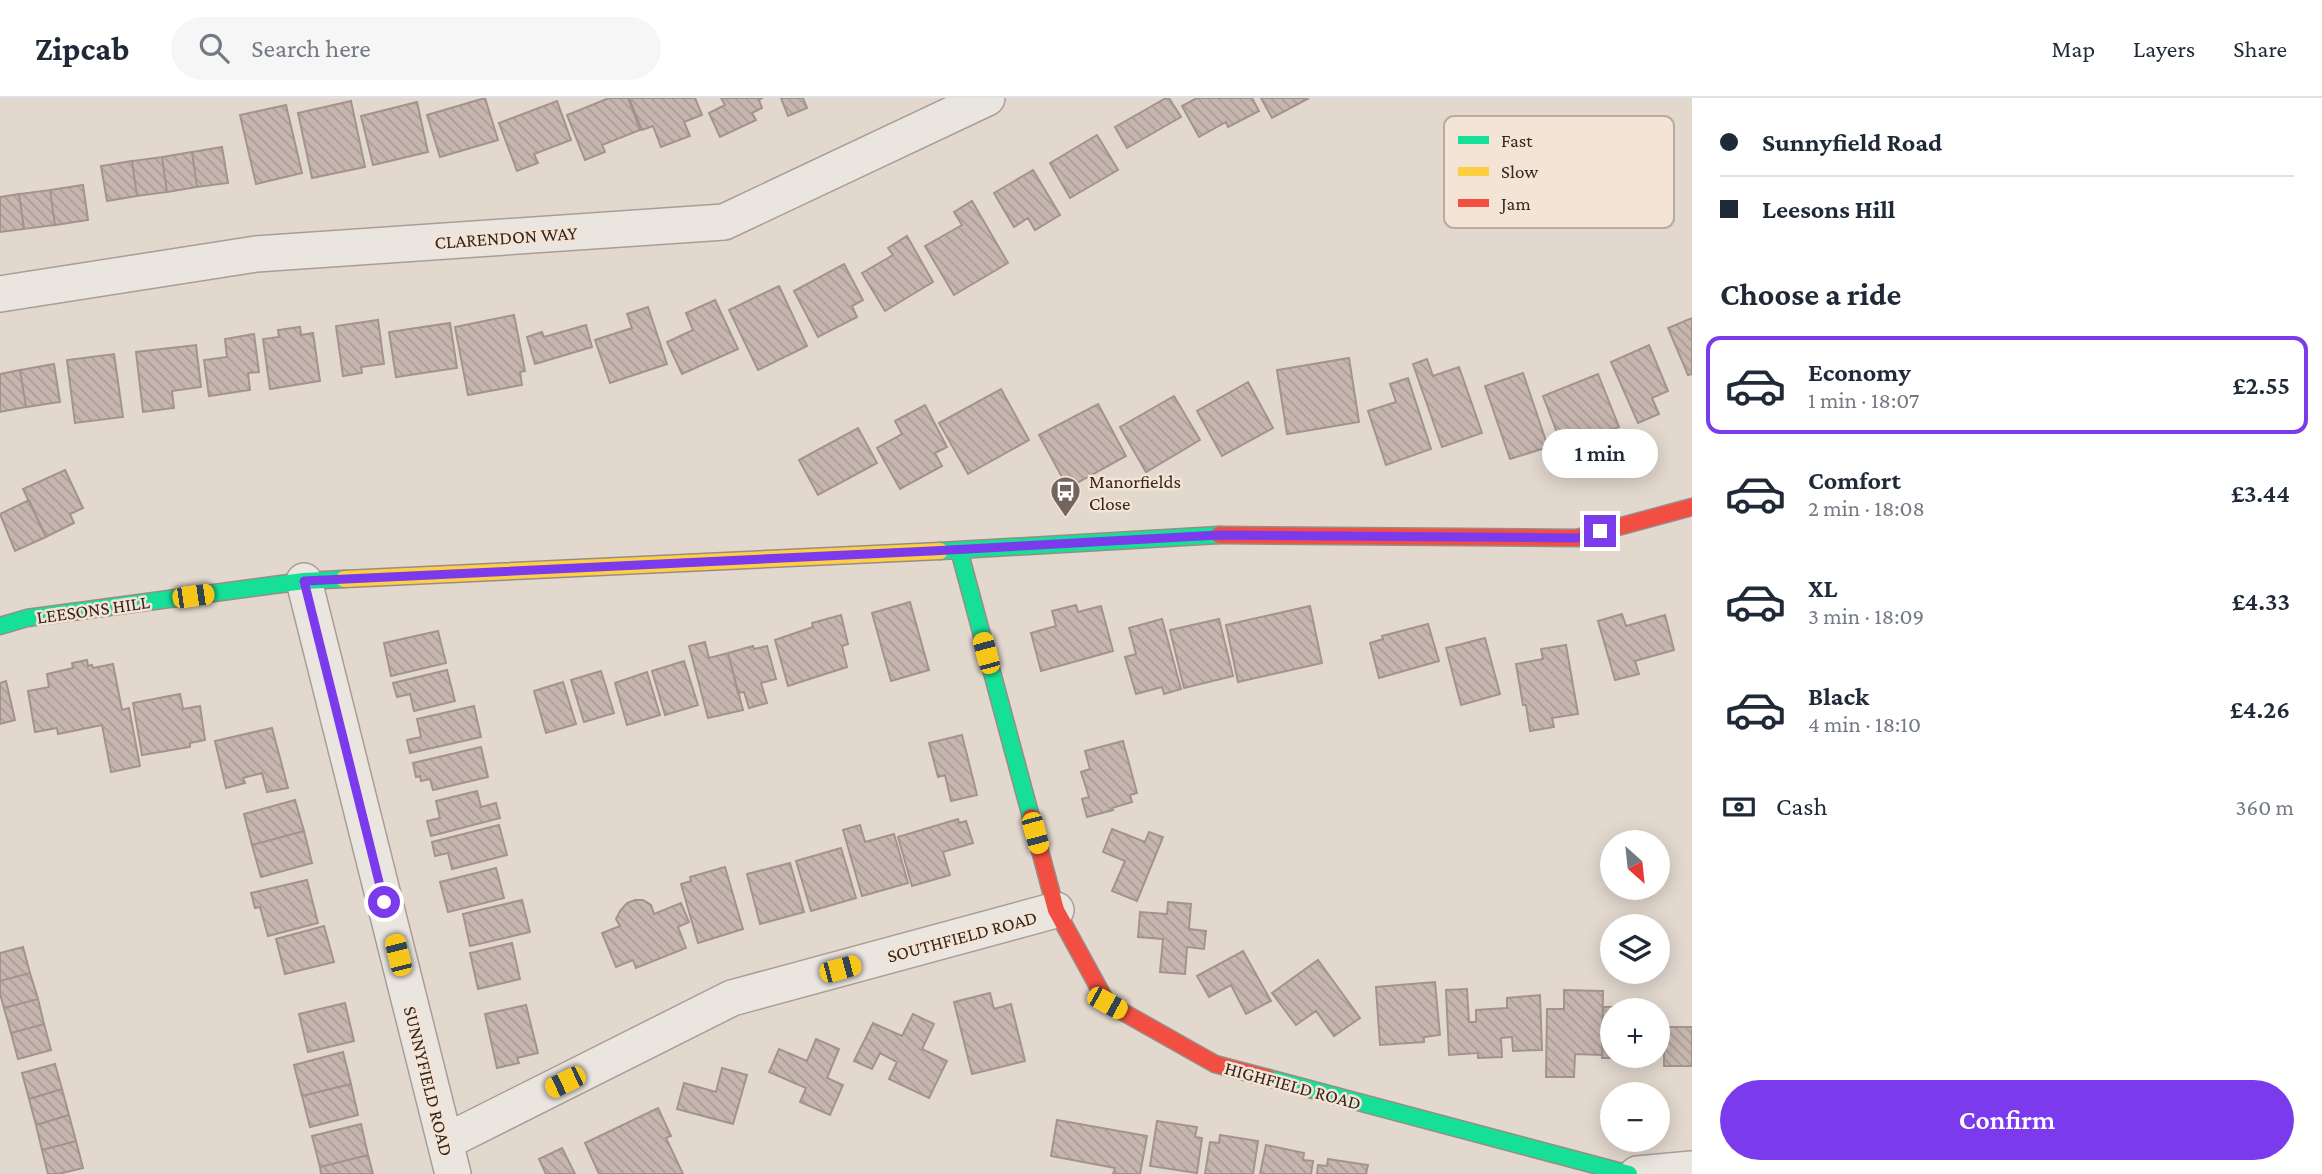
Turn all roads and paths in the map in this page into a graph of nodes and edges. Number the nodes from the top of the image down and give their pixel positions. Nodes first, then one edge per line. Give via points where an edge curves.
1 (987, 98) edge
2 (0, 294) edge
3 (1692, 507) edge
4 (959, 550) junction
5 (304, 581) junction
6 (0, 626) edge
7 (1056, 910) junction
8 (449, 1158) edge
9 (1692, 1169) edge
10 (1629, 1174) edge
11 (1637, 1174) edge

1 - 2 street, CLARENDON WAY via 724,222 256,254
3 - 4 street, LEESONS HILL via 1577,538 1219,535
4 - 5 street, LEESONS HILL
4 - 7 street, HIGHFIELD ROAD
5 - 6 street, LEESONS HILL via 27,618
5 - 8 street, SUNNYFIELD ROAD
7 - 8 street, SOUTHFIELD ROAD via 733,998
7 - 10 street, HIGHFIELD ROAD via 1107,1003 1215,1064
9 - 11 street

